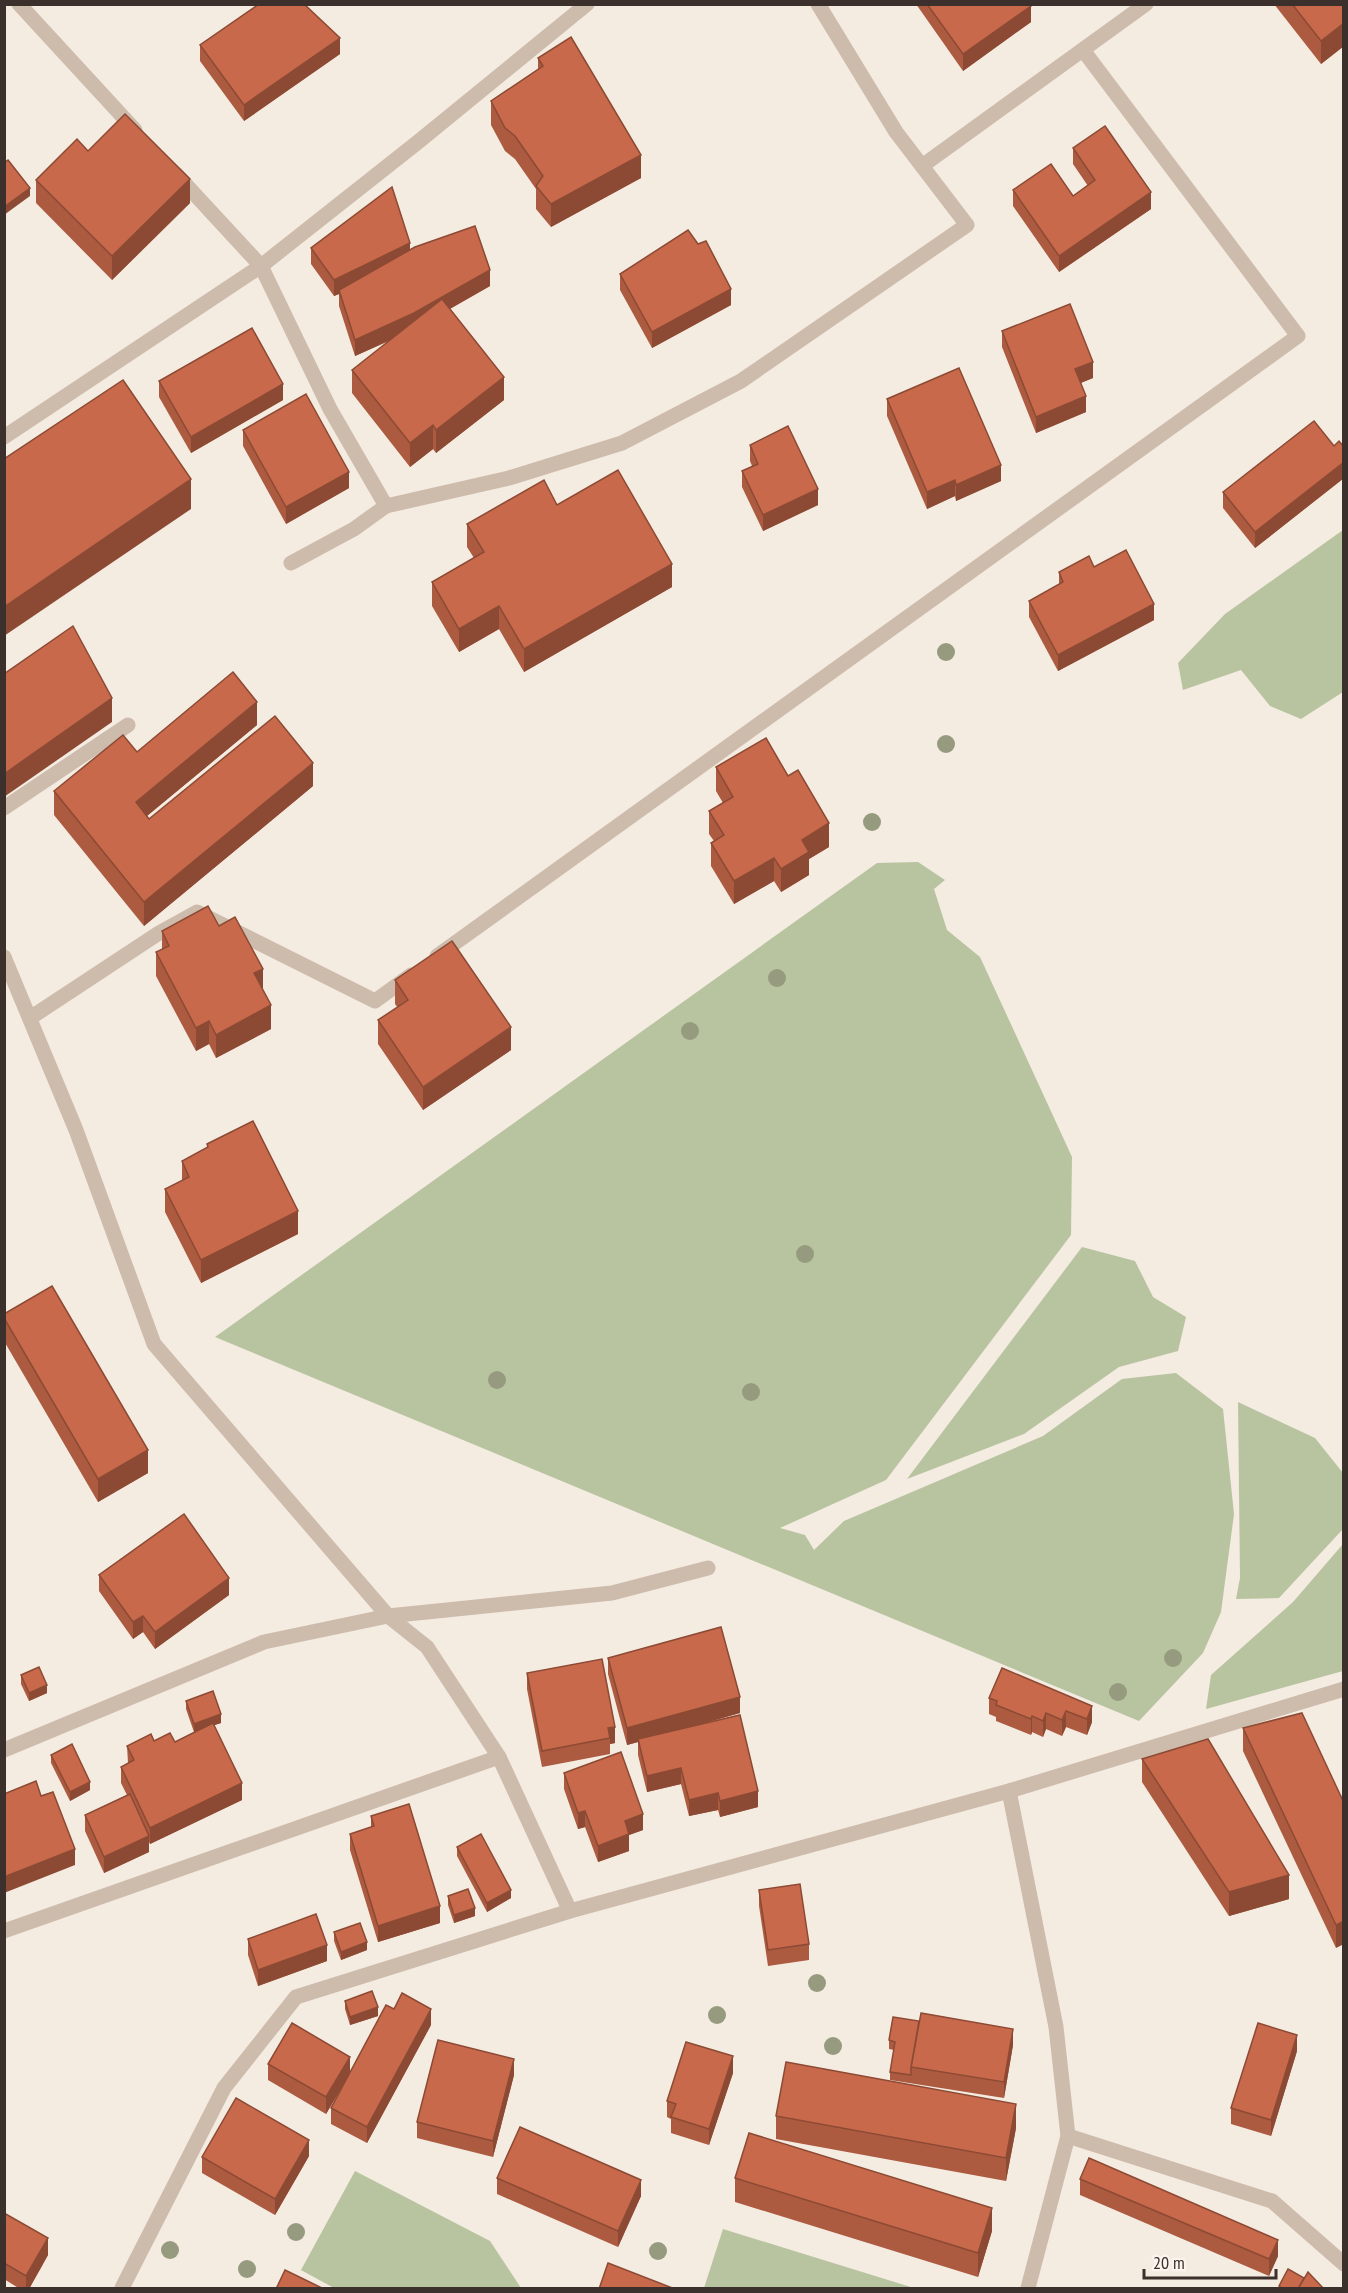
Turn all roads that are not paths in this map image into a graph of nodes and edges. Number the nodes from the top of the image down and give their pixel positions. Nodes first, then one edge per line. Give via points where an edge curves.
1 (19, 4) edge
2 (587, 4) edge
3 (818, 4) edge
4 (1146, 4) edge
5 (1083, 50) junction
6 (148, 144) edge
7 (164, 162) edge
8 (922, 166) junction
9 (261, 266) junction
10 (4, 437) edge
11 (386, 506) junction
12 (291, 563) dead end
13 (128, 725) dead end
14 (4, 808) edge
15 (4, 957) edge
16 (30, 1018) junction
17 (708, 1568) dead end
18 (388, 1616) junction
19 (1344, 1689) edge
20 (4, 1750) edge
21 (498, 1757) junction
22 (1009, 1791) junction
23 (570, 1911) junction
24 (4, 1931) edge
25 (1068, 2136) junction
26 (1344, 2264) edge
27 (122, 2289) edge
28 (1028, 2289) edge

1 - 6 street
2 - 9 street
3 - 8 street via 896,132
4 - 5 street
5 - 8 street
5 - 16 street via 1298,336 375,1001 197,912
7 - 9 street
8 - 11 street via 967,225 741,381 622,443 509,478
9 - 10 street
9 - 11 street via 330,409
11 - 12 street via 354,529
13 - 14 street
15 - 16 street
16 - 18 street via 76,1130 153,1344
17 - 18 street via 612,1593
18 - 20 street via 264,1642
18 - 21 street via 427,1647
19 - 22 street
21 - 23 street
21 - 24 street
22 - 23 street
22 - 25 street via 1056,2027
23 - 27 street via 296,1997 224,2088
25 - 26 street via 1272,2201
25 - 28 street

